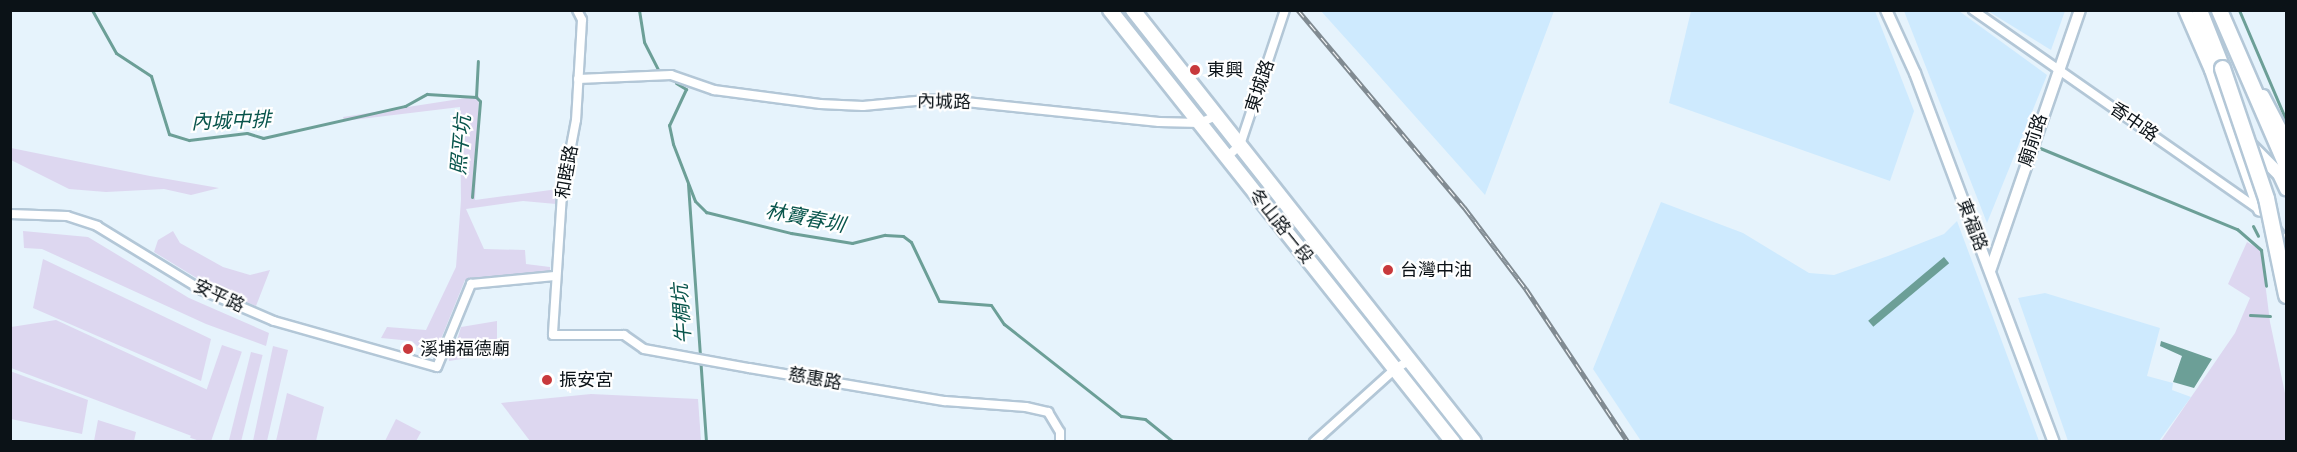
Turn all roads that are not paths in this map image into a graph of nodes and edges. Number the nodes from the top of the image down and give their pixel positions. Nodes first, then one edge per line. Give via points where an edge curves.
1 (577, 10) edge
2 (1110, 10) edge
3 (1133, 10) edge
4 (1285, 10) edge
5 (1886, 10) edge
6 (1973, 10) edge
7 (2080, 10) edge
8 (2185, 10) edge
9 (2199, 10) edge
10 (2220, 10) edge
11 (2057, 68) junction
12 (578, 79) junction
13 (1218, 115) junction
14 (1200, 123) junction
15 (2231, 126) junction
16 (2286, 140) edge
17 (1240, 145) junction
18 (1227, 157) junction
19 (2286, 165) edge
20 (2286, 189) edge
21 (2260, 210) junction
22 (10, 214) edge
23 (2286, 243) edge
24 (1990, 271) junction
25 (555, 276) junction
26 (2286, 296) edge
27 (553, 335) joint
28 (1410, 360) junction
29 (1395, 369) junction
30 (1060, 441) edge
31 (1314, 441) edge
32 (1453, 441) edge
33 (1474, 441) edge
34 (2054, 441) edge

1 - 12 street, 和睦路 via 582,20
2 - 14 main road, 冬山路一段
3 - 13 main road, 冬山路一段
4 - 17 street, 東城路
5 - 24 street, 東福路 via 1915,73
6 - 11 street, 香中路
7 - 11 street, 廟前路
8 - 15 main road
9 - 26 highway, bridge via 2265,198
10 - 16 main road
10 - 19 highway
11 - 21 street, 香中路
11 - 24 street, 廟前路
12 - 14 street, 內城路 via 671,75 714,90 820,104 862,106 937,99
12 - 25 street, 和睦路
13 - 14 street, 內城路
13 - 17 main road, 冬山路一段
14 - 18 main road, 冬山路一段
15 - 20 main road via 2279,174
15 - 21 main road
17 - 18 street, 東城路
17 - 28 main road, 冬山路一段
18 - 29 main road, 冬山路一段
21 - 23 street, 香中路
22 - 25 street, 安平路 via 67,216 97,226 202,290 274,321 437,367 471,284
24 - 34 street, 東福路
25 - 27 street, 和睦路
27 - 30 street, 慈惠路 via 624,335 644,349 945,401 1026,407 1048,412 1060,432
28 - 29 street
28 - 33 main road, 冬山路一段
29 - 31 street
29 - 32 main road, 冬山路一段

